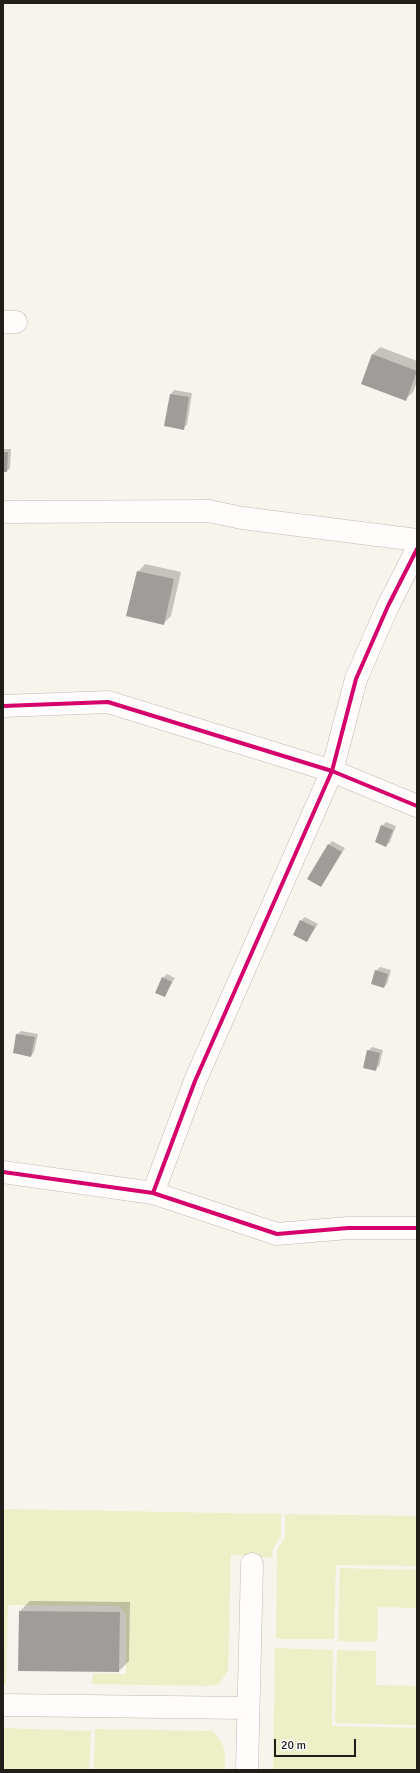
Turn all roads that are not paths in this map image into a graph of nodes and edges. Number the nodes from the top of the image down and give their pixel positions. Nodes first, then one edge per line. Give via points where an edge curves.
1 (3, 512) edge
2 (417, 540) edge
3 (417, 549) edge
4 (3, 706) edge
5 (332, 771) junction
6 (417, 806) edge
7 (3, 1172) edge
8 (153, 1193) junction
9 (417, 1228) edge
10 (252, 1564) dead end
11 (3, 1705) edge
12 (247, 1708) junction
13 (247, 1770) edge

1 - 2 street via 209,511 242,518
3 - 5 street via 388,606 356,679
4 - 5 street via 108,702
5 - 6 street
5 - 8 street via 195,1081
7 - 8 street
8 - 9 street via 277,1234 348,1228
10 - 12 street
11 - 12 street
12 - 13 street

